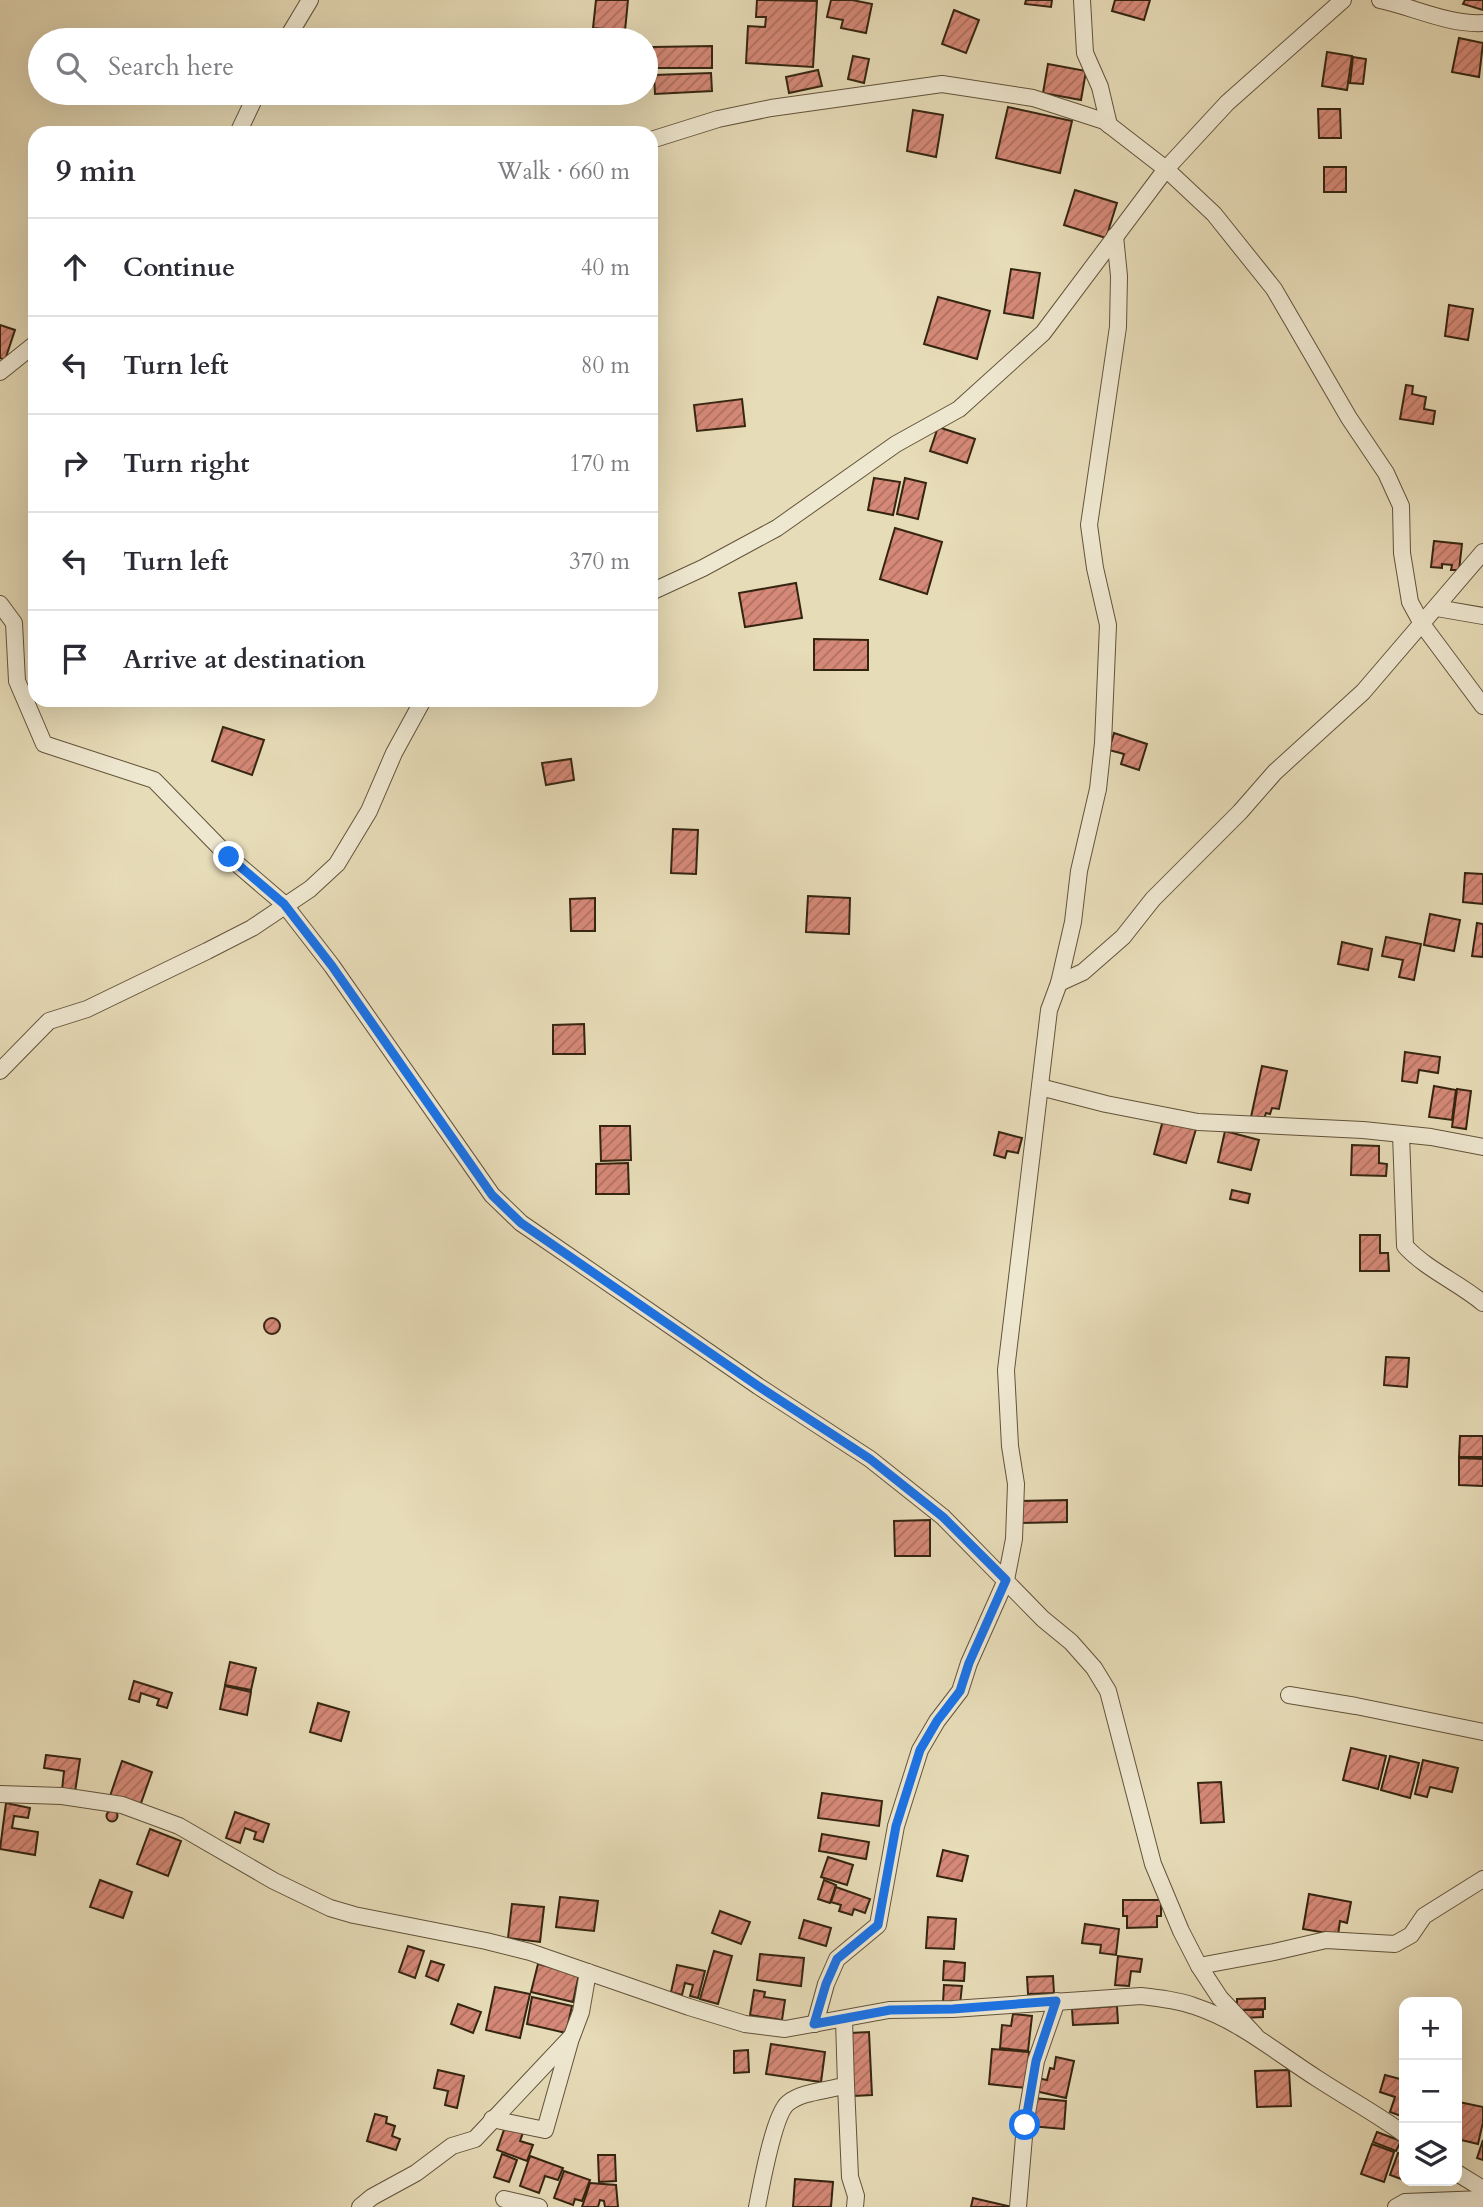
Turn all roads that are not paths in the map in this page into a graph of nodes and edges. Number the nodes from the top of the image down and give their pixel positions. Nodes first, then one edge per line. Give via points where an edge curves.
1 (310, 0) edge
2 (1082, 0) edge
3 (1343, 0) edge
4 (1380, 0) edge
5 (1483, 23) edge
6 (293, 28) edge
7 (252, 105) edge
8 (1109, 125) junction
9 (242, 126) edge
10 (658, 138) edge
11 (1166, 169) junction
12 (1115, 236) junction
13 (28, 350) edge
14 (0, 372) edge
15 (1483, 552) edge
16 (658, 589) edge
17 (0, 604) edge
18 (1437, 608) junction
19 (1483, 616) edge
20 (1422, 624) junction
21 (1483, 706) edge
22 (28, 707) edge
23 (28, 707) edge
24 (419, 707) edge
25 (284, 904) junction
26 (1059, 983) junction
27 (0, 1071) edge
28 (1040, 1087) junction
29 (1401, 1134) junction
30 (1483, 1147) edge
31 (1483, 1303) edge
32 (1006, 1580) junction
33 (1289, 1695) dead end
34 (1483, 1732) edge
35 (0, 1794) edge
36 (1483, 1879) edge
37 (1199, 1966) junction
38 (588, 1972) junction
39 (1056, 2001) junction
40 (844, 2020) junction
41 (814, 2024) junction
42 (1255, 2035) junction
43 (572, 2036) junction
44 (846, 2085) junction
45 (492, 2119) junction
46 (1399, 2131) edge
47 (1462, 2176) edge
48 (1483, 2189) edge
49 (504, 2199) dead end
50 (1483, 2199) edge
51 (857, 2203) edge
52 (360, 2207) edge
53 (538, 2207) edge
54 (757, 2207) edge
55 (1018, 2207) edge
56 (1396, 2207) edge

1 - 6 street
2 - 8 street via 1085,53
3 - 11 street via 1227,103
4 - 5 street via 1466,24
7 - 9 street
8 - 10 street via 1033,99 942,84 771,108
8 - 11 street
11 - 12 street
11 - 20 street via 1214,214 1274,289 1386,473 1401,506 1410,601
12 - 16 street via 1043,333 959,409 895,444 777,528
12 - 26 street via 1118,327 1089,525 1108,625 1103,743
13 - 14 street
15 - 18 street
17 - 23 street via 14,623 17,681
18 - 19 street
18 - 20 street
20 - 21 street
20 - 26 street via 1363,692 1275,772 1153,899 1123,937 1083,972
22 - 25 street via 44,744 154,780 229,857
24 - 25 street via 369,811 337,864
25 - 27 street via 252,928 206,951 87,1009 49,1021
25 - 32 street via 492,1195 521,1223 870,1459 943,1517
26 - 28 street via 1049,1010
28 - 29 street via 1198,1122
28 - 32 street via 1006,1370 1016,1484
29 - 30 street
29 - 31 street via 1405,1246
32 - 37 street via 1071,1642 1108,1692 1153,1864
32 - 41 street via 960,1691 920,1750 896,1826 878,1925 837,1959
33 - 34 street
35 - 38 street via 62,1796 122,1805 179,1826 330,1908 486,1941
36 - 37 street via 1424,1916 1411,1936 1395,1944 1326,1940
37 - 42 street via 1220,1998
38 - 41 street via 745,2024 785,2029
38 - 43 street
39 - 40 street via 890,2010
39 - 42 street via 1141,1996 1171,2000 1222,2017
39 - 55 street via 1036,2061
40 - 41 street
40 - 44 street
42 - 46 street
43 - 45 street
43 - 45 street via 545,2130
44 - 51 street via 850,2176
44 - 54 street via 802,2095 786,2104
45 - 52 street via 475,2139 452,2146
47 - 48 street
49 - 53 street
50 - 56 street via 1405,2202

